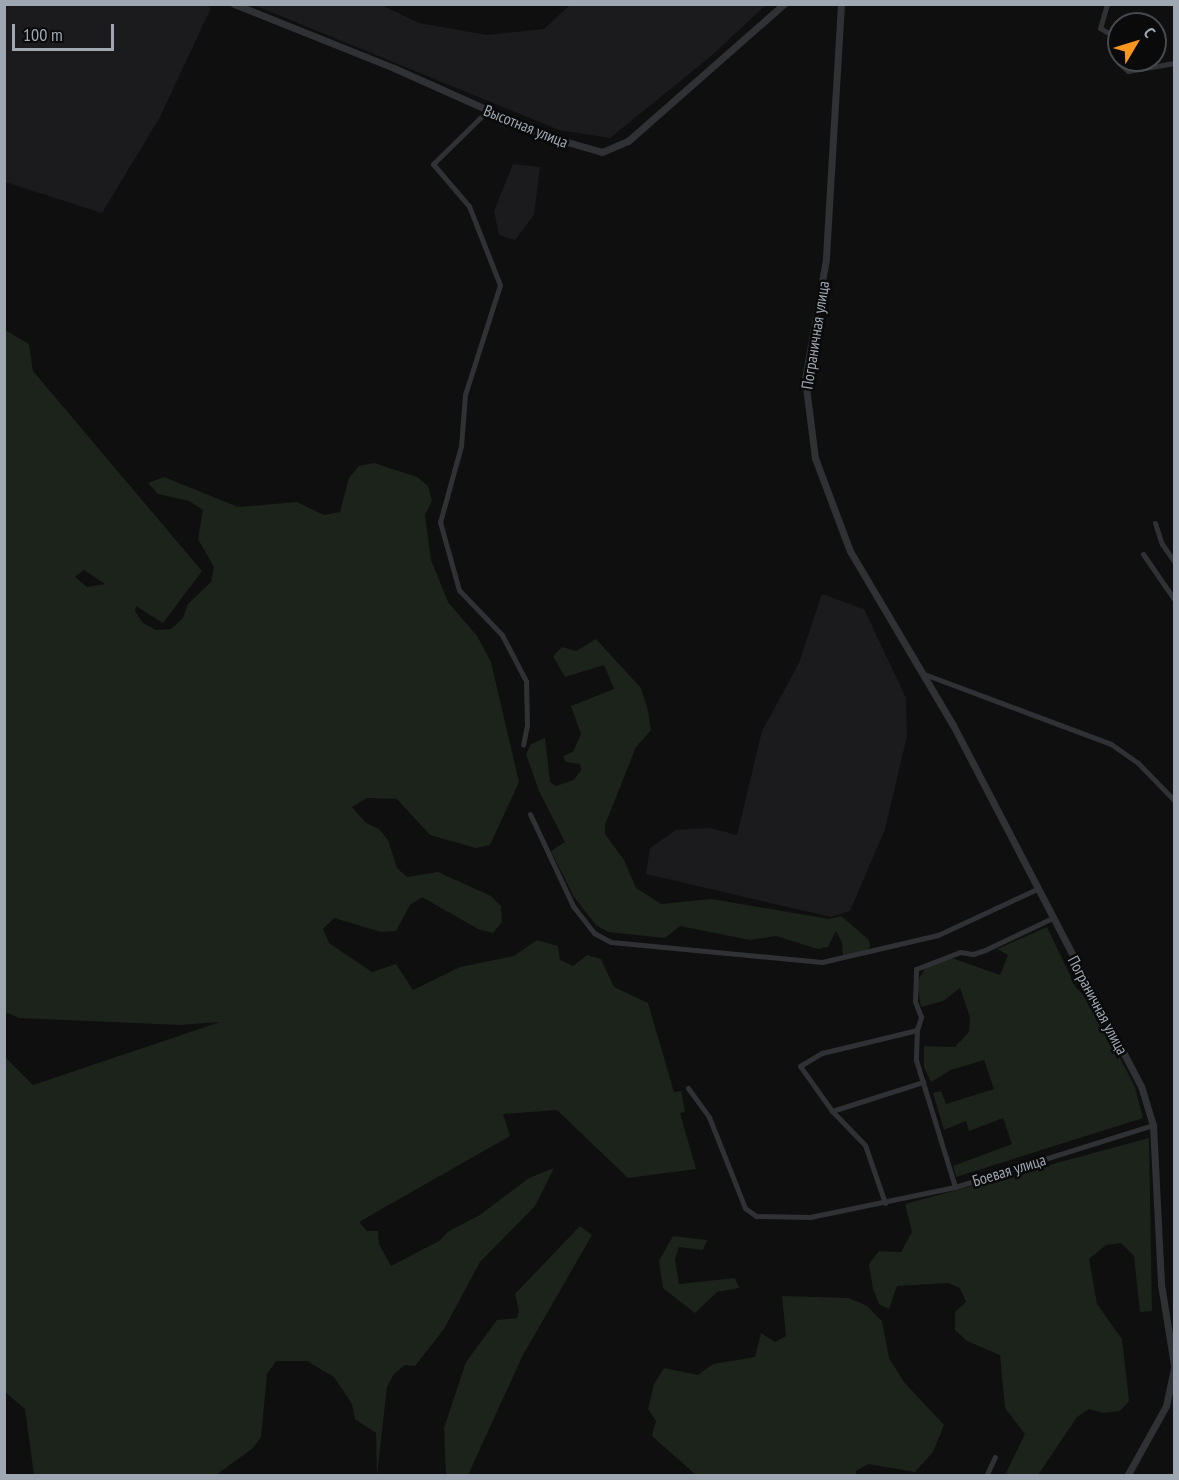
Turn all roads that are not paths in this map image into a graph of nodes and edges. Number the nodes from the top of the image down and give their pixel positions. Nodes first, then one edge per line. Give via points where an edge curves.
1 (234, 4) edge
2 (784, 4) edge
3 (840, 4) edge
4 (1107, 4) edge
5 (1107, 32) edge
6 (487, 111) junction
7 (1155, 523) dead end
8 (1143, 554) dead end
9 (1174, 561) edge
10 (1174, 598) edge
11 (924, 674) junction
12 (523, 745) dead end
13 (1174, 800) edge
14 (530, 814) dead end
15 (1037, 889) junction
16 (1052, 918) junction
17 (917, 1029) junction
18 (923, 1082) junction
19 (688, 1088) dead end
20 (832, 1111) junction
21 (1153, 1125) junction
22 (954, 1187) junction
23 (885, 1203) junction
24 (1174, 1366) edge
25 (995, 1457) dead end
26 (986, 1476) edge
27 (1127, 1476) edge

1 - 6 street, Высотная улица via 394,68
2 - 6 street, Высотная улица via 614,149 586,150
3 - 11 street, Пограничная улица via 827,247 807,369 806,409 817,466 837,523
4 - 5 street via 1100,28
6 - 12 street via 433,164 469,206 500,285 465,395 461,447 440,522 459,590 502,635 526,681 527,725
7 - 9 street via 1162,544
8 - 10 street
11 - 13 street via 1111,744 1138,763
11 - 15 street, Пограничная улица
14 - 15 street via 573,906 594,933 611,942 822,962 938,935
15 - 16 street, Пограничная улица
16 - 17 street, Боевая улица via 985,950 973,954 960,952 916,969 915,1001 921,1017
16 - 21 street, Пограничная улица via 1141,1086
17 - 18 street, Боевая улица via 916,1060
17 - 20 street via 822,1053 800,1066
18 - 20 street
18 - 22 street, Боевая улица
19 - 23 street via 708,1117 745,1208 756,1216 810,1217
20 - 23 street via 865,1144
21 - 22 street, Боевая улица
21 - 24 street, Пограничная улица via 1161,1284
22 - 23 street
24 - 27 street via 1166,1406
25 - 26 street

